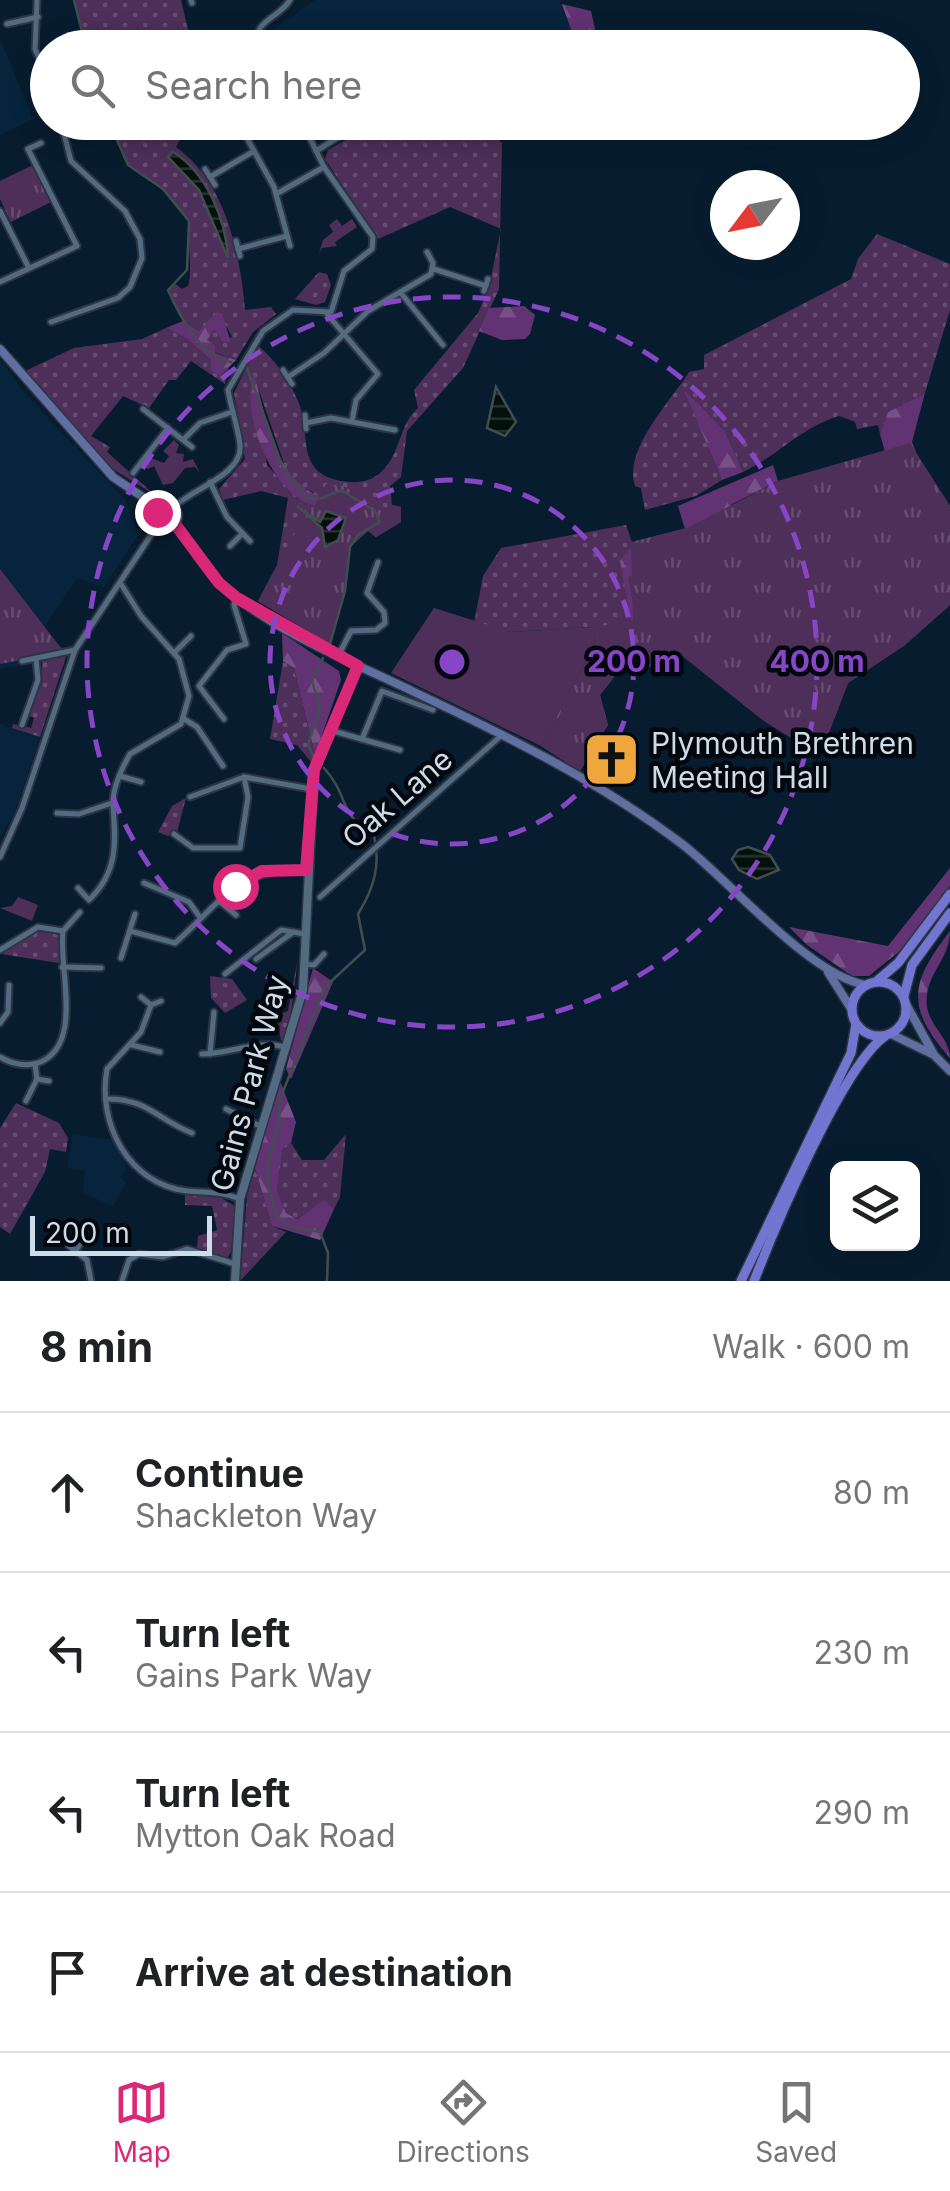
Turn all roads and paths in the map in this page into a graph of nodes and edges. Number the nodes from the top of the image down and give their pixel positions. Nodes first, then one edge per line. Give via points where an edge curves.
1 (37, 0) edge
2 (290, 0) edge
3 (38, 18) junction
4 (12, 24) dead end
5 (37, 30) edge
6 (259, 30) edge
7 (66, 140) edge
8 (248, 140) edge
9 (311, 140) edge
10 (333, 140) edge
11 (42, 143) dead end
12 (316, 150) junction
13 (254, 151) junction
14 (324, 166) junction
15 (205, 169) dead end
16 (210, 177) junction
17 (215, 185) dead end
18 (276, 194) junction
19 (0, 210) edge
20 (288, 236) junction
21 (236, 241) dead end
22 (290, 246) dead end
23 (427, 252) dead end
24 (29, 268) junction
25 (434, 270) junction
26 (0, 282) edge
27 (486, 285) dead end
28 (400, 292) junction
29 (327, 314) junction
30 (51, 322) dead end
31 (344, 335) junction
32 (443, 346) dead end
33 (0, 349) edge
34 (283, 370) dead end
35 (143, 409) dead end
36 (232, 412) junction
37 (352, 421) junction
38 (306, 422) dead end
39 (168, 428) junction
40 (395, 430) dead end
41 (184, 440) junction
42 (192, 446) dead end
43 (133, 473) dead end
44 (210, 481) junction
45 (174, 507) junction
46 (159, 508) junction
47 (159, 523) junction
48 (175, 524) junction
49 (242, 534) junction
50 (250, 541) dead end
51 (230, 546) dead end
52 (378, 562) dead end
53 (121, 584) junction
54 (237, 598) junction
55 (191, 636) dead end
56 (75, 650) junction
57 (174, 653) junction
58 (338, 656) junction
59 (36, 659) junction
60 (22, 661) dead end
61 (358, 666) junction
62 (433, 710) dead end
63 (224, 718) dead end
64 (184, 720) junction
65 (22, 724) dead end
66 (329, 730) junction
67 (503, 734) junction
68 (362, 739) junction
69 (389, 748) junction
70 (400, 750) dead end
71 (388, 758) dead end
72 (222, 766) dead end
73 (120, 776) junction
74 (244, 777) junction
75 (140, 782) dead end
76 (312, 789) junction
77 (112, 803) junction
78 (199, 803) dead end
79 (57, 814) dead end
80 (174, 834) dead end
81 (0, 857) edge
82 (306, 870) junction
83 (144, 882) dead end
84 (78, 888) dead end
85 (950, 894) edge
86 (320, 897) dead end
87 (89, 900) junction
88 (218, 900) junction
89 (950, 913) edge
90 (135, 914) dead end
91 (236, 915) dead end
92 (199, 916) junction
93 (63, 931) junction
94 (130, 931) junction
95 (292, 933) junction
96 (305, 934) junction
97 (0, 950) edge
98 (324, 954) dead end
99 (120, 958) dead end
100 (256, 960) dead end
101 (304, 964) junction
102 (62, 968) junction
103 (101, 968) dead end
104 (827, 970) junction
105 (225, 974) dead end
106 (870, 984) junction
107 (10, 985) dead end
108 (141, 997) dead end
109 (160, 1001) dead end
110 (905, 1001) junction
111 (151, 1005) junction
112 (852, 1010) junction
113 (214, 1012) dead end
114 (0, 1024) edge
115 (856, 1024) junction
116 (888, 1035) junction
117 (132, 1045) junction
118 (288, 1049) junction
119 (160, 1052) dead end
120 (934, 1055) junction
121 (0, 1057) edge
122 (35, 1064) junction
123 (950, 1070) edge
124 (38, 1079) junction
125 (49, 1081) dead end
126 (106, 1099) junction
127 (26, 1102) dead end
128 (226, 1109) dead end
129 (260, 1126) junction
130 (192, 1132) dead end
131 (234, 1178) dead end
132 (222, 1192) junction
133 (240, 1199) junction
134 (82, 1240) dead end
135 (69, 1246) dead end
136 (78, 1249) junction
137 (235, 1264) junction
138 (91, 1281) edge
139 (122, 1281) edge
140 (235, 1281) edge
141 (740, 1281) edge
142 (754, 1281) edge

1 - 3 street
2 - 6 street
3 - 4 street
3 - 5 street
7 - 30 street via 71,161 125,210 142,258 118,298
8 - 13 street
9 - 12 street
10 - 12 street
11 - 24 street via 28,149 77,246
12 - 14 street
13 - 16 street
13 - 18 street
14 - 18 street
14 - 29 street via 374,244 344,271 338,303
15 - 16 street
16 - 17 street
18 - 20 street
19 - 24 street
20 - 21 street via 239,253
20 - 22 street
23 - 25 street
24 - 26 street
25 - 27 street
25 - 28 street
28 - 31 street via 368,310
28 - 32 street
29 - 31 street
29 - 36 street via 293,310 258,336 230,381
31 - 34 street via 290,380
31 - 37 street via 378,374 356,400
33 - 46 main road via 113,477
35 - 39 street
36 - 41 street via 200,423
36 - 44 street via 237,462
37 - 38 street
37 - 40 street
39 - 41 street
39 - 43 street
41 - 42 street
44 - 45 street
44 - 49 street
45 - 46 main road
45 - 48 main road
46 - 47 main road
47 - 48 main road
47 - 53 street
48 - 54 main road
49 - 50 street
49 - 51 street
52 - 58 street via 368,593 384,612 384,625 350,632
53 - 56 street
53 - 57 street
54 - 58 main road
54 - 63 street via 246,644 227,650 199,686
55 - 57 street
56 - 59 street
56 - 81 street
57 - 64 street via 188,682
58 - 61 main road
59 - 60 street
59 - 65 street via 38,680
61 - 66 street, Gains Park Way
61 - 67 main road
62 - 68 street via 382,691
64 - 72 street via 197,727
64 - 73 street via 127,751
66 - 68 street
66 - 76 street, Gains Park Way
67 - 86 street, Oak Lane
67 - 104 main road via 684,846
68 - 69 street
69 - 70 street
69 - 71 street
73 - 75 street
73 - 77 street
74 - 76 street
74 - 78 street via 193,796
74 - 80 street via 248,797 240,848 193,848
76 - 82 street, Gains Park Way
77 - 79 street via 70,819
77 - 87 street via 113,862
82 - 88 street via 262,871
82 - 96 street, Gains Park Way
83 - 92 street via 189,902
84 - 87 street
85 - 106 highway via 905,954
87 - 93 street
88 - 91 street via 226,914
88 - 92 street
89 - 110 highway via 912,965
90 - 94 street
92 - 94 street via 175,943
93 - 97 street via 38,926
93 - 102 street
94 - 99 street
95 - 96 street
95 - 100 street
95 - 105 street via 281,930
96 - 101 street, Gains Park Way
98 - 101 street via 314,965
101 - 118 street, Gains Park Way
102 - 103 street
102 - 122 street via 63,1037
104 - 106 main road
104 - 112 main road
106 - 110 highway via 894,986
106 - 112 highway via 855,996
107 - 114 street
108 - 111 street
109 - 111 street
110 - 116 highway via 905,1019
110 - 120 main road
111 - 117 street
112 - 115 highway
113 - 118 street via 206,1054 260,1044
115 - 116 highway via 868,1035
115 - 141 highway via 851,1053
116 - 120 main road
116 - 142 highway via 862,1058 847,1084
117 - 119 street
117 - 126 street via 107,1069
118 - 129 street, Gains Park Way
120 - 123 main road
121 - 122 street
122 - 124 street
124 - 125 street
124 - 127 street
126 - 130 street via 136,1100
126 - 132 street via 108,1124 134,1167 184,1191
128 - 129 street
129 - 133 street, Gains Park Way
131 - 132 street
132 - 133 street
133 - 137 street, Gains Park Way
134 - 136 street
135 - 136 street
136 - 138 street
137 - 139 street via 187,1249 163,1257 139,1254 129,1260
137 - 140 street, Gains Park Way

